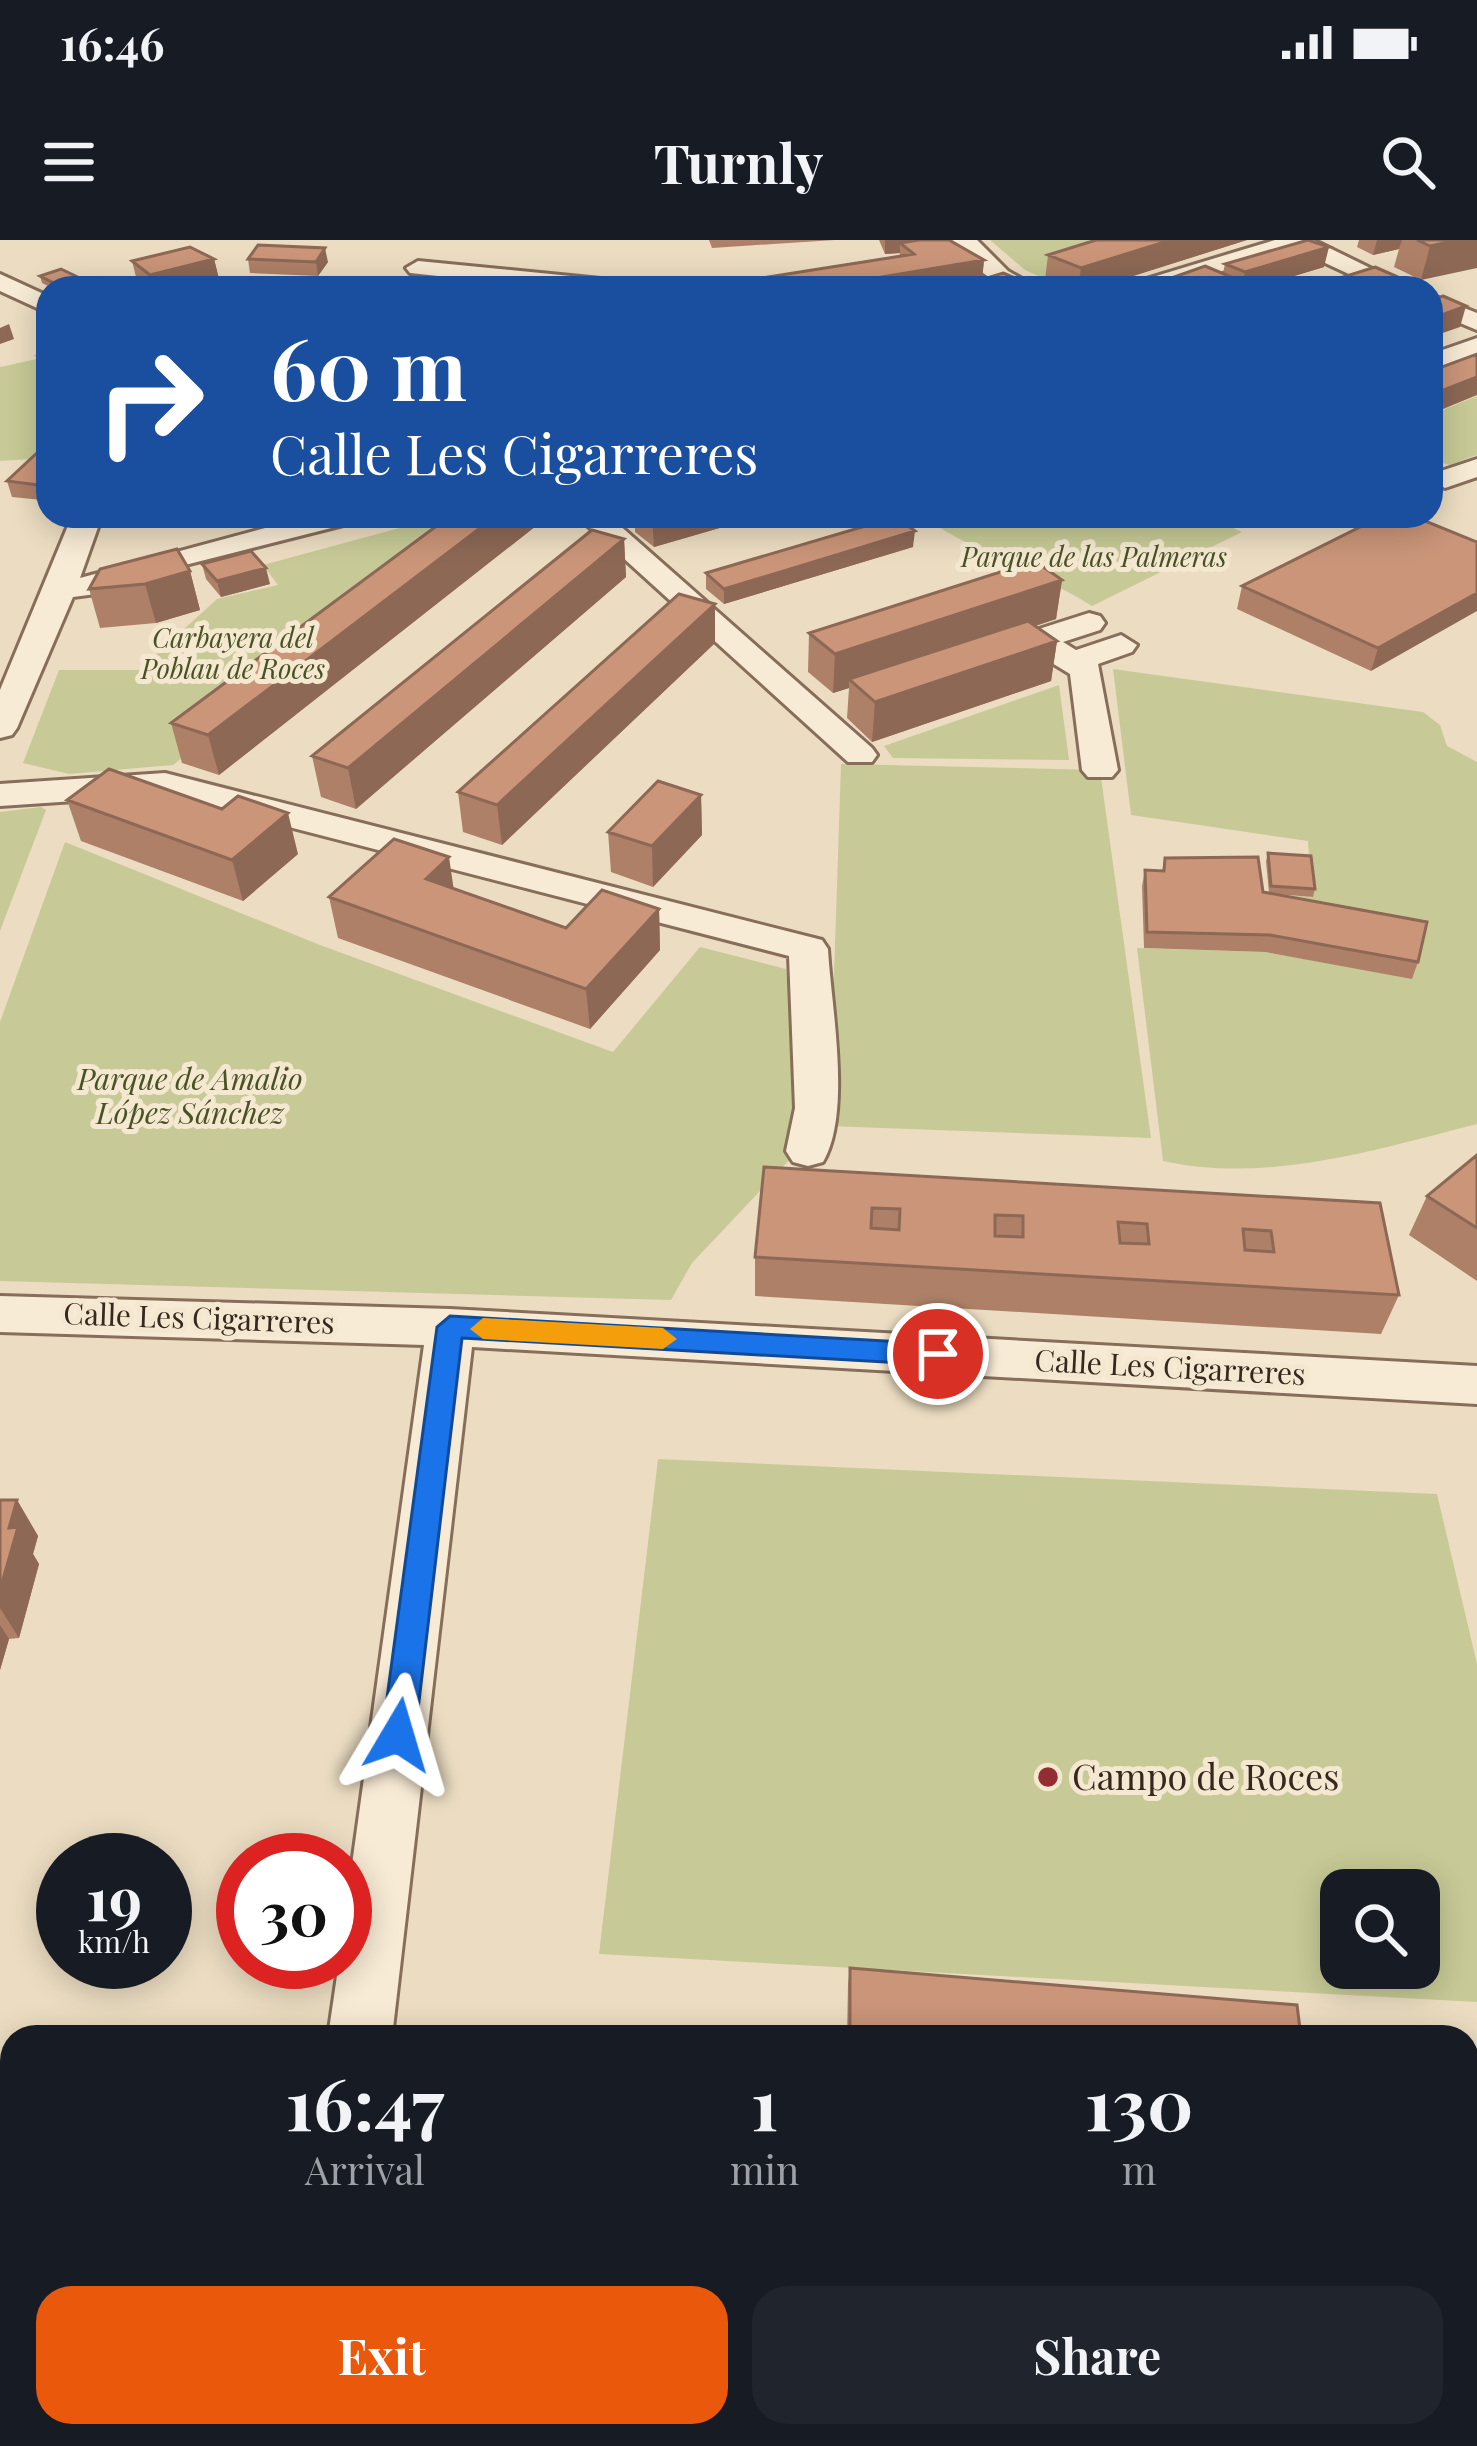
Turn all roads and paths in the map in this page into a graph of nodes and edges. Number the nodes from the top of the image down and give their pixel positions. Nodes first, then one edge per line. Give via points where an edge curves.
1 (964, 240) edge
2 (1297, 240) edge
3 (436, 250) edge
4 (410, 276) edge
5 (562, 276) edge
6 (1000, 276) edge
7 (1181, 276) edge
8 (1374, 276) edge
9 (0, 281) edge
10 (36, 300) edge
11 (1443, 307) edge
12 (1477, 322) edge
13 (1477, 346) edge
14 (1443, 359) edge
15 (1477, 466) edge
16 (1445, 479) dead end
17 (297, 528) edge
18 (606, 528) edge
19 (97, 538) edge
20 (178, 558) junction
21 (61, 589) junction
22 (1088, 623) dead end
23 (1037, 640) junction
24 (1121, 645) dead end
25 (1074, 662) junction
26 (948, 668) edge
27 (859, 698) edge
28 (815, 712) junction
29 (0, 728) edge
30 (860, 754) dead end
31 (1100, 770) dead end
32 (0, 795) edge
33 (808, 1151) dead end
34 (0, 1314) edge
35 (450, 1327) junction
36 (1477, 1385) edge
37 (361, 2025) edge

1 - 6 street
2 - 7 street
2 - 8 street
3 - 4 street
3 - 5 street
9 - 10 street
11 - 12 street
13 - 14 street
15 - 16 street
17 - 20 street
18 - 28 street
19 - 20 street
19 - 21 street
20 - 21 street via 100,585
21 - 29 street
22 - 23 street
23 - 25 street
23 - 26 street
24 - 25 street
25 - 31 street via 1085,670
27 - 28 street
28 - 30 street
32 - 33 street via 165,784 808,949 816,1108
34 - 35 street, Calle Les Cigarreres
35 - 36 street, Calle Les Cigarreres
35 - 37 street

